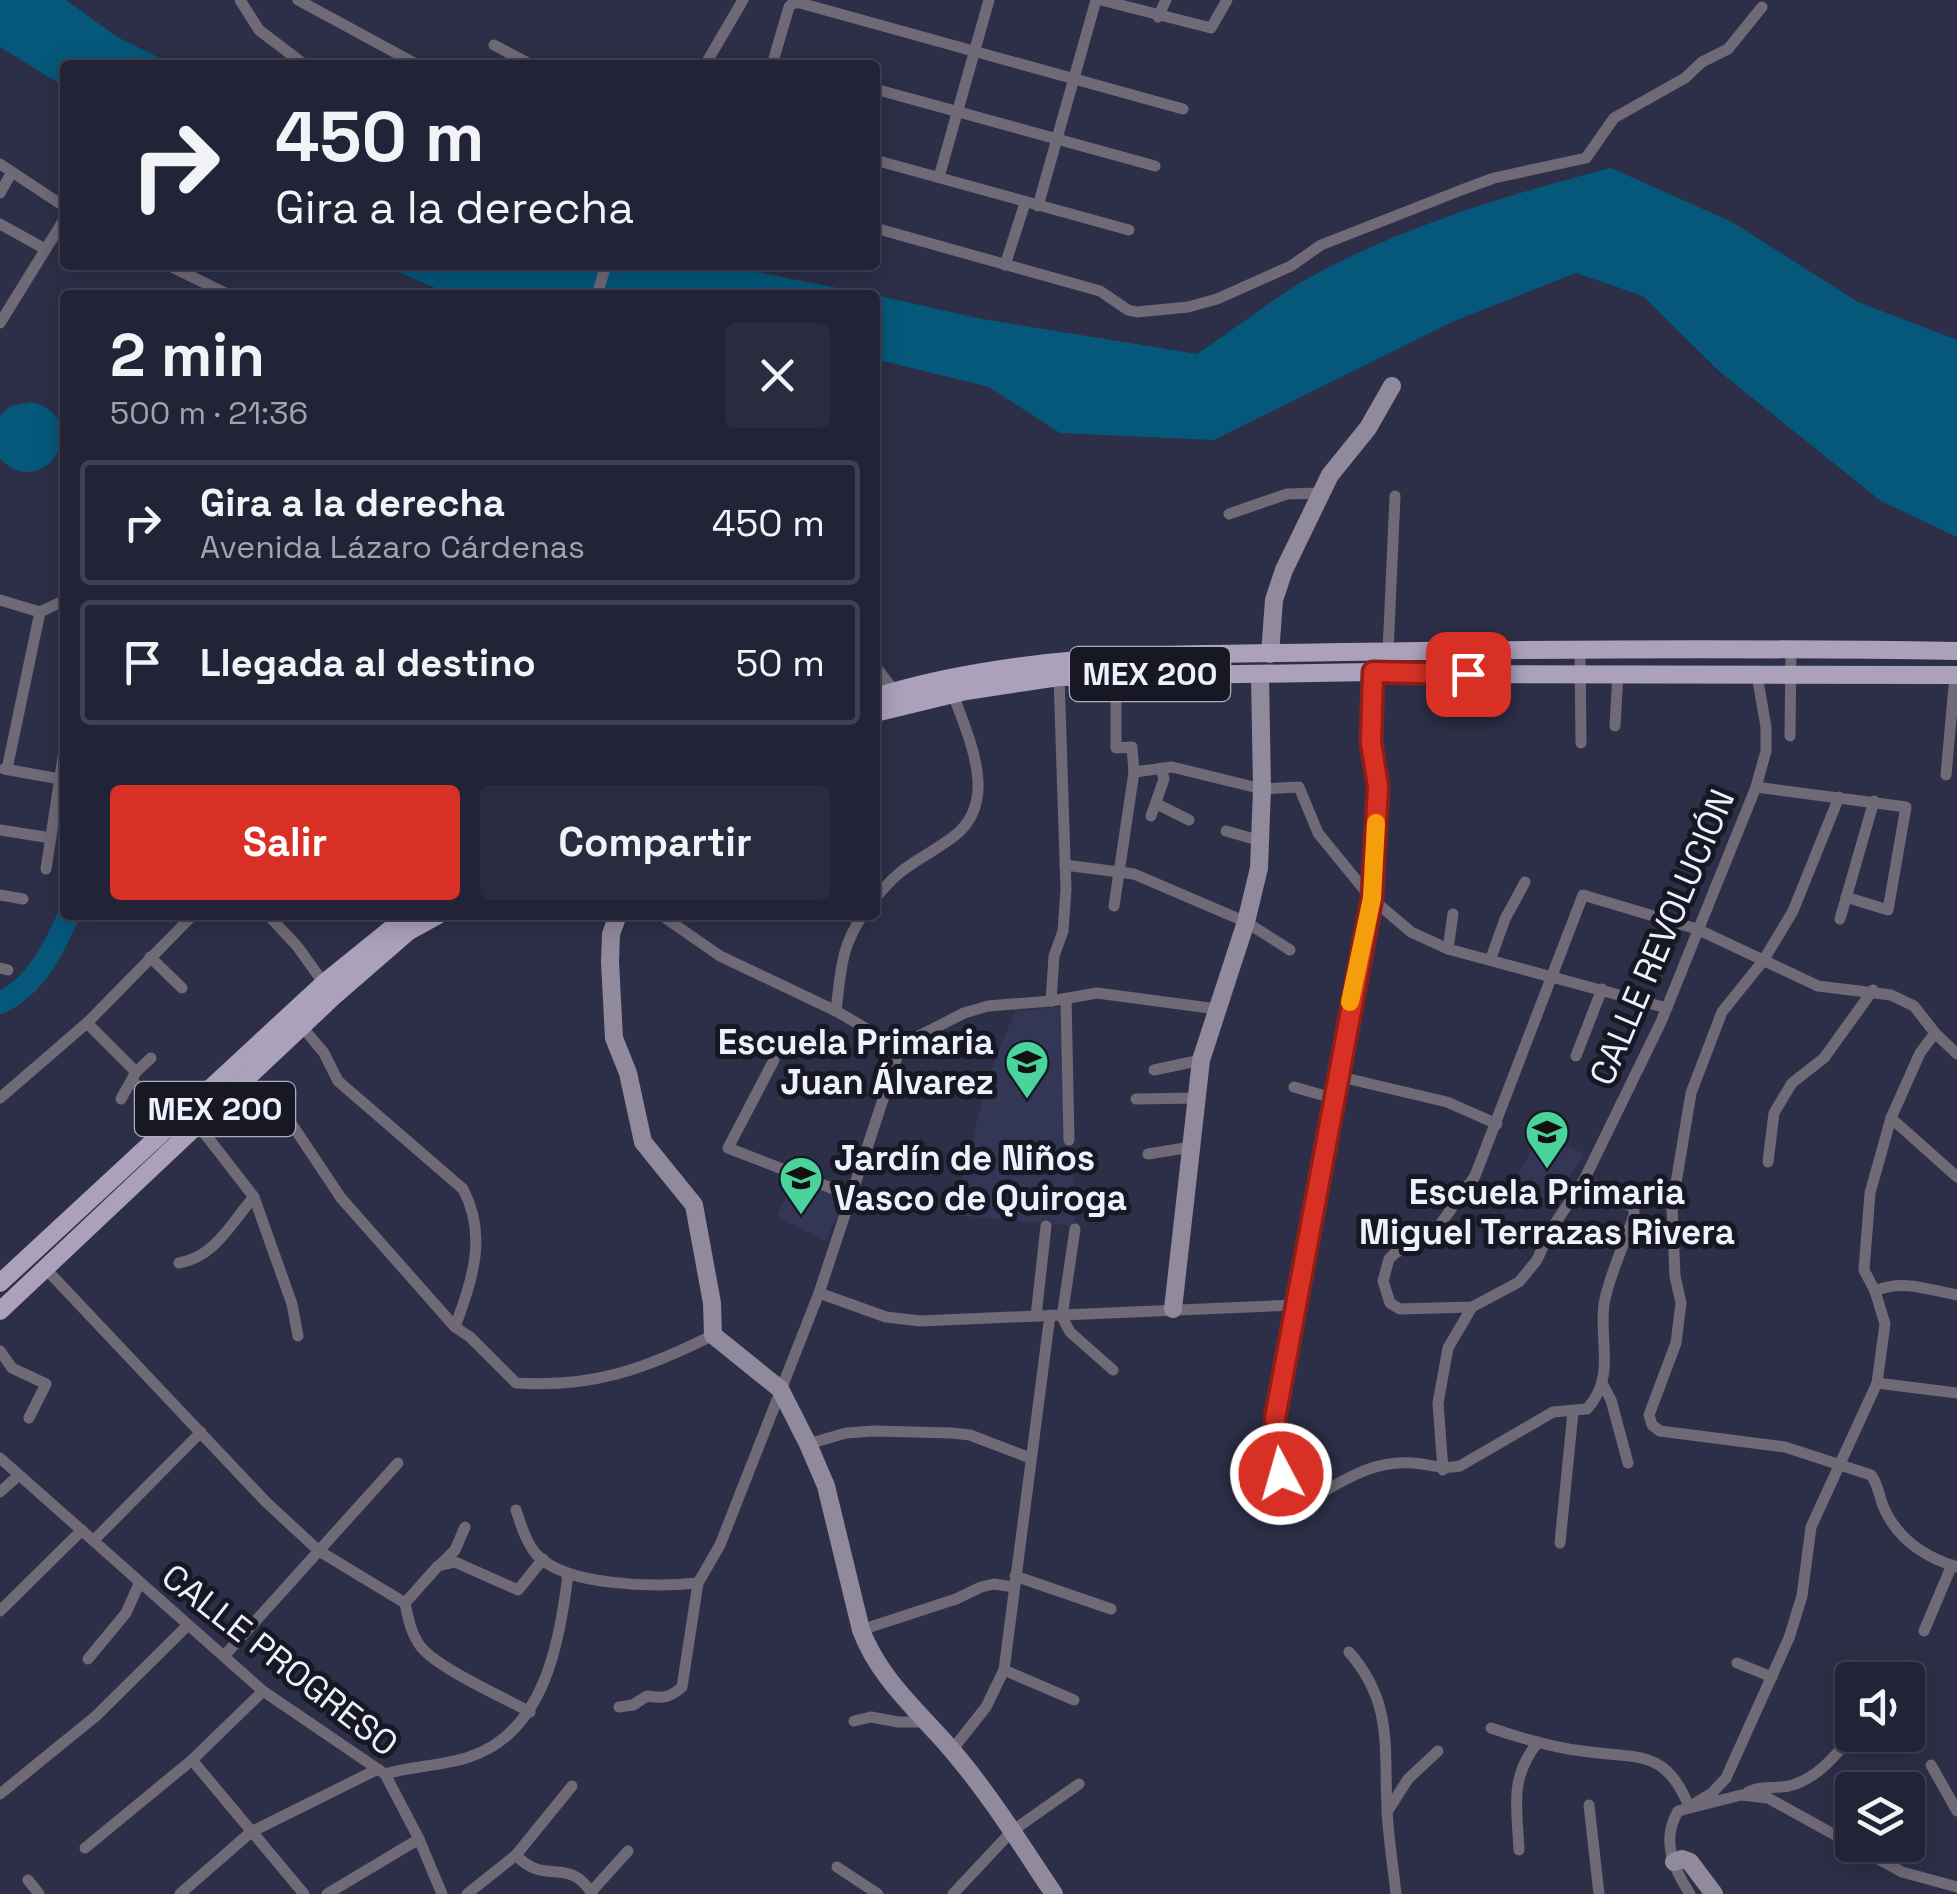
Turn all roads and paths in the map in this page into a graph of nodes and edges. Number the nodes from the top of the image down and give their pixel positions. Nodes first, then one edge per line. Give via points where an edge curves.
1 (240, 0) edge
2 (298, 0) edge
3 (743, 0) edge
4 (989, 0) edge
5 (1098, 0) edge
6 (1166, 0) edge
7 (1226, 0) edge
8 (1762, 6) dead end
9 (1158, 17) junction
10 (494, 45) dead end
11 (975, 50) junction
12 (298, 60) edge
13 (409, 60) edge
14 (522, 60) edge
15 (708, 60) edge
16 (773, 60) edge
17 (1072, 78) junction
18 (880, 90) edge
19 (1183, 109) dead end
20 (958, 112) junction
21 (1056, 141) junction
22 (880, 161) edge
23 (0, 164) edge
24 (1154, 166) dead end
25 (12, 172) junction
26 (940, 177) junction
27 (0, 193) edge
28 (60, 204) edge
29 (1032, 205) junction
30 (0, 224) edge
31 (60, 226) edge
32 (880, 229) edge
33 (1129, 230) dead end
34 (45, 250) junction
35 (1005, 265) junction
36 (178, 270) edge
37 (219, 290) edge
38 (0, 324) edge
39 (1392, 386) dead end
40 (1320, 493) junction
41 (1395, 496) dead end
42 (1230, 514) dead end
43 (0, 600) edge
44 (60, 603) edge
45 (40, 612) junction
46 (1792, 649) junction
47 (1580, 650) junction
48 (1885, 650) junction
49 (1957, 651) edge
50 (1388, 652) junction
51 (1270, 654) junction
52 (1373, 672) junction
53 (880, 673) edge
54 (1580, 673) junction
55 (1618, 673) junction
56 (1116, 674) junction
57 (1260, 674) junction
58 (1757, 674) junction
59 (1792, 675) junction
60 (1885, 675) junction
61 (1956, 675) edge
62 (1059, 678) junction
63 (953, 694) junction
64 (880, 697) edge
65 (899, 698) junction
66 (880, 710) edge
67 (1615, 726) dead end
68 (1790, 736) dead end
69 (1581, 743) dead end
70 (4, 768) edge
71 (1161, 768) junction
72 (1134, 772) junction
73 (1946, 775) dead end
74 (60, 779) joint
75 (1756, 787) junction
76 (1262, 789) junction
77 (1840, 797) junction
78 (1874, 801) junction
79 (1189, 820) dead end
80 (0, 830) edge
81 (1226, 831) dead end
82 (51, 838) junction
83 (1261, 841) junction
84 (1065, 865) junction
85 (46, 869) dead end
86 (1118, 871) junction
87 (1525, 882) dead end
88 (880, 894) edge
89 (0, 895) edge
90 (1846, 897) junction
91 (1372, 898) junction
92 (23, 899) dead end
93 (1114, 906) dead end
94 (1453, 914) dead end
95 (188, 920) edge
96 (272, 920) edge
97 (403, 920) edge
98 (429, 920) edge
99 (616, 920) edge
100 (668, 920) edge
101 (859, 920) edge
102 (1840, 920) dead end
103 (1246, 922) junction
104 (1697, 929) junction
105 (1448, 949) junction
106 (1290, 950) dead end
107 (150, 957) junction
108 (1490, 958) junction
109 (1763, 961) junction
110 (1552, 975) junction
111 (182, 988) dead end
112 (1602, 989) junction
113 (329, 990) junction
114 (1873, 990) junction
115 (1066, 999) junction
116 (1051, 1001) junction
117 (1666, 1008) junction
118 (1217, 1009) junction
119 (836, 1011) junction
120 (296, 1021) junction
121 (87, 1023) junction
122 (1935, 1033) junction
123 (903, 1039) junction
124 (1957, 1054) edge
125 (1576, 1056) dead end
126 (150, 1058) dead end
127 (774, 1060) dead end
128 (1200, 1060) junction
129 (1154, 1070) dead end
130 (134, 1076) junction
131 (1341, 1076) junction
132 (244, 1081) junction
133 (1294, 1088) dead end
134 (0, 1098) edge
135 (1197, 1098) junction
136 (121, 1099) dead end
137 (1136, 1100) dead end
138 (1336, 1100) junction
139 (178, 1118) junction
140 (1891, 1118) junction
141 (1497, 1124) junction
142 (198, 1125) junction
143 (1070, 1140) dead end
144 (1191, 1146) junction
145 (1148, 1154) dead end
146 (1768, 1162) dead end
147 (1955, 1172) edge
148 (1584, 1180) junction
149 (852, 1196) junction
150 (254, 1197) junction
151 (1046, 1226) dead end
152 (1075, 1229) dead end
153 (179, 1264) dead end
154 (45, 1268) junction
155 (0, 1284) edge
156 (1875, 1291) junction
157 (819, 1293) junction
158 (1957, 1295) edge
159 (1296, 1305) junction
160 (1472, 1307) junction
161 (1173, 1309) junction
162 (0, 1312) edge
163 (1036, 1316) junction
164 (1056, 1316) junction
165 (456, 1327) junction
166 (713, 1335) junction
167 (298, 1336) dead end
168 (0, 1350) edge
169 (1113, 1370) dead end
170 (1602, 1383) junction
171 (1876, 1383) junction
172 (780, 1388) junction
173 (1957, 1392) edge
174 (1573, 1412) junction
175 (28, 1418) dead end
176 (201, 1432) junction
177 (808, 1444) junction
178 (0, 1458) edge
179 (1030, 1458) junction
180 (398, 1463) dead end
181 (1628, 1463) dead end
182 (1838, 1464) junction
183 (1443, 1470) junction
184 (18, 1476) junction
185 (0, 1492) edge
186 (516, 1510) dead end
187 (464, 1526) dead end
188 (82, 1530) junction
189 (94, 1540) junction
190 (1560, 1543) dead end
191 (319, 1552) junction
192 (543, 1560) junction
193 (438, 1566) junction
194 (1954, 1566) edge
195 (568, 1574) junction
196 (1015, 1581) junction
197 (698, 1583) junction
198 (139, 1584) junction
199 (405, 1603) junction
200 (1111, 1609) dead end
201 (0, 1611) edge
202 (188, 1626) junction
203 (860, 1630) junction
204 (1924, 1631) dead end
205 (1350, 1652) dead end
206 (224, 1656) junction
207 (88, 1659) dead end
208 (1738, 1662) dead end
209 (1004, 1670) junction
210 (1772, 1678) junction
211 (263, 1691) junction
212 (1074, 1700) dead end
213 (619, 1707) dead end
214 (530, 1712) junction
215 (854, 1721) dead end
216 (925, 1722) junction
217 (1490, 1728) dead end
218 (1538, 1742) junction
219 (952, 1750) junction
220 (1438, 1751) dead end
221 (1838, 1752) edge
222 (192, 1760) junction
223 (1931, 1764) dead end
224 (381, 1771) junction
225 (1080, 1784) dead end
226 (572, 1786) dead end
227 (0, 1794) edge
228 (1741, 1795) junction
229 (1955, 1800) edge
230 (1589, 1805) dead end
231 (1689, 1806) junction
232 (1387, 1812) junction
233 (1012, 1831) junction
234 (251, 1832) junction
235 (419, 1839) junction
236 (85, 1848) dead end
237 (1520, 1850) dead end
238 (628, 1852) dead end
239 (516, 1855) junction
240 (1674, 1862) junction
241 (837, 1867) dead end
242 (28, 1880) dead end
243 (1957, 1887) edge
244 (591, 1893) edge
245 (39, 1894) edge
246 (180, 1894) edge
247 (304, 1894) edge
248 (327, 1894) edge
249 (442, 1894) edge
250 (467, 1894) edge
251 (878, 1894) edge
252 (954, 1894) edge
253 (1054, 1894) edge
254 (1396, 1894) edge
255 (1599, 1894) edge
256 (1690, 1894) edge
257 (1714, 1894) edge

1 - 12 street via 259,30
2 - 13 street
3 - 15 street
4 - 11 street
5 - 9 street
5 - 17 street
6 - 9 street
7 - 9 street via 1211,28
8 - 35 street via 1728,49 1614,118 1586,158 1464,188 1321,245 1217,299 1138,312 1100,291
10 - 14 street
11 - 16 street via 793,3
11 - 17 street
11 - 20 street
17 - 19 street
17 - 21 street
18 - 20 street
20 - 21 street
20 - 26 street
21 - 24 street
21 - 29 street
22 - 26 street
23 - 25 street
25 - 27 street
25 - 28 street
26 - 29 street
29 - 33 street
29 - 35 street
30 - 34 street
31 - 34 street
32 - 35 street
34 - 38 street
36 - 37 street
39 - 40 street
40 - 42 street via 1287,494
40 - 51 street via 1279,585
41 - 50 street
43 - 45 street
44 - 45 street
45 - 70 street
46 - 47 main road, MEX 200
46 - 48 main road, MEX 200
46 - 59 street
47 - 50 main road, MEX 200
47 - 54 street
48 - 49 main road, MEX 200
48 - 60 main road
50 - 51 main road, MEX 200
51 - 65 main road, MEX 200 via 1061,660 988,671
52 - 54 main road, MEX 200
52 - 57 main road, MEX 200
52 - 91 street via 1371,742 1378,787
53 - 65 street
54 - 55 main road, MEX 200
54 - 69 street
55 - 58 main road, MEX 200
55 - 67 street
56 - 57 main road, MEX 200
56 - 62 main road, MEX 200
56 - 72 street via 1117,747 1132,747
57 - 76 street
58 - 59 main road, MEX 200
58 - 75 street, CALLE REVOLUCIÓN via 1766,750
59 - 60 main road, MEX 200
59 - 68 street
60 - 61 main road, MEX 200
61 - 73 street
62 - 63 main road, MEX 200
62 - 84 street
63 - 65 main road, MEX 200
63 - 88 street via 979,767 973,808 957,834 910,862
64 - 65 main road, MEX 200
65 - 66 main road, MEX 200
70 - 74 street
71 - 72 street
71 - 76 street
71 - 79 street via 1154,810
72 - 86 street
74 - 82 street
75 - 77 street
75 - 104 street, CALLE REVOLUCIÓN
76 - 83 street
76 - 91 street via 1302,790 1318,833
77 - 78 street
77 - 109 street via 1794,910
78 - 90 street
78 - 90 street via 1906,807 1888,910
80 - 82 street
81 - 83 street
82 - 85 street
83 - 103 street
84 - 86 street
84 - 116 street
86 - 93 street
86 - 103 street
87 - 108 street
89 - 92 street
90 - 102 street
91 - 105 street via 1411,932
91 - 131 street
94 - 105 street
95 - 107 street
96 - 113 street
97 - 113 main road, MEX 200
98 - 113 main road, MEX 200
99 - 166 street via 610,962 614,1038 643,1142 694,1205
100 - 119 street via 720,956
101 - 119 street via 844,950
103 - 106 street
103 - 118 street
104 - 109 street
104 - 110 street via 1583,895
104 - 117 street, CALLE REVOLUCIÓN
105 - 108 street
107 - 111 street
107 - 121 street
108 - 110 street
109 - 114 street via 1818,986
109 - 182 street via 1722,1012 1690,1093 1672,1207 1681,1303 1676,1343 1649,1414 1660,1431 1785,1448
110 - 112 street
110 - 141 street
112 - 117 street
112 - 125 street
113 - 120 main road, MEX 200
114 - 122 street via 1914,1006
114 - 146 street via 1824,1058 1792,1083 1774,1113
115 - 116 street
115 - 118 street via 1097,993
115 - 143 street
116 - 123 street via 988,1006
117 - 148 street, CALLE REVOLUCIÓN
118 - 128 street
119 - 123 street via 880,1036
120 - 132 main road, MEX 200
120 - 139 main road, MEX 200
120 - 165 street via 338,1081 464,1189 476,1221 475,1272
121 - 130 street
121 - 134 street
122 - 124 street
122 - 140 street
123 - 149 street
126 - 130 street
127 - 149 street via 728,1148
128 - 129 street
128 - 135 street
130 - 136 street
130 - 139 street
131 - 138 street
131 - 141 street via 1447,1102
132 - 142 main road, MEX 200
132 - 165 street via 293,1126 340,1198
133 - 138 street
135 - 137 street
135 - 144 street
138 - 159 street
139 - 155 main road, MEX 200
140 - 147 street
140 - 156 street via 1870,1192 1864,1270
141 - 160 street, CALLE REVOLUCIÓN via 1476,1176 1444,1222 1431,1237 1395,1253 1383,1271 1390,1303 1400,1310
142 - 150 street
142 - 154 main road, MEX 200
144 - 145 street
144 - 161 street
148 - 160 street, CALLE REVOLUCIÓN via 1519,1282
148 - 170 street via 1634,1208 1604,1305
149 - 157 street
150 - 153 street via 211,1251
150 - 167 street
151 - 163 street
152 - 164 street
154 - 162 main road, MEX 200
154 - 176 street
156 - 158 street via 1923,1286
156 - 171 street via 1885,1324
157 - 163 street via 886,1317 920,1321
157 - 172 street
159 - 161 street
159 - 183 street via 1275,1418 1284,1486 1314,1497 1374,1464 1414,1462
160 - 183 street via 1448,1348 1438,1402
161 - 164 street
163 - 164 street
164 - 169 street
164 - 179 street
165 - 166 street via 516,1383 540,1384 632,1372
166 - 172 street
168 - 175 street via 12,1368 46,1384
170 - 174 street via 1598,1397
170 - 181 street
171 - 173 street
171 - 182 street
172 - 177 street
172 - 197 street via 720,1545
174 - 183 street via 1553,1412
174 - 190 street
176 - 189 street
176 - 191 street
177 - 179 street via 846,1433 952,1433
177 - 203 street via 826,1486
178 - 184 street, CALLE PROGRESO
179 - 196 street
180 - 191 street
182 - 194 street via 1871,1475 1905,1539 1929,1558
182 - 210 street via 1812,1527 1802,1596
184 - 185 street
184 - 188 street, CALLE PROGRESO
186 - 192 street
187 - 193 street via 456,1550
188 - 189 street, CALLE PROGRESO
188 - 201 street
189 - 198 street, CALLE PROGRESO
191 - 199 street
191 - 206 street
192 - 193 street via 518,1590 455,1562
192 - 195 street
193 - 199 street
194 - 204 street
195 - 197 street via 651,1586
195 - 214 street via 563,1615
196 - 200 street
196 - 203 street via 981,1586
196 - 209 street
197 - 213 street via 682,1687
198 - 202 street, CALLE PROGRESO
198 - 207 street via 126,1613
199 - 214 street via 421,1647 435,1660
202 - 206 street, CALLE PROGRESO
202 - 227 street via 96,1716
203 - 216 street
205 - 232 street via 1368,1674 1386,1726
206 - 211 street, CALLE PROGRESO
208 - 210 street
209 - 212 street
209 - 219 street via 986,1707
210 - 231 street via 1726,1778
211 - 222 street
211 - 224 street, CALLE PROGRESO
214 - 224 street via 495,1745 469,1757
215 - 216 street
216 - 219 street
217 - 218 street
218 - 231 street via 1636,1755 1664,1766
218 - 237 street via 1516,1781
219 - 233 street
220 - 232 street via 1408,1779
221 - 228 street via 1822,1770 1788,1786 1760,1786
222 - 234 street
222 - 236 street
223 - 229 street
224 - 234 street
224 - 235 street, CALLE PROGRESO
225 - 233 street
226 - 239 street
228 - 231 street
228 - 243 street via 1768,1798 1902,1872
230 - 255 street
231 - 240 street via 1669,1826
232 - 254 street
233 - 252 street
233 - 253 street
234 - 246 street
234 - 247 street
235 - 248 street
235 - 249 street, CALLE PROGRESO
238 - 244 street
239 - 244 street via 540,1873 579,1878
239 - 250 street
240 - 256 street
240 - 257 street via 1690,1862
241 - 251 street
242 - 245 street

